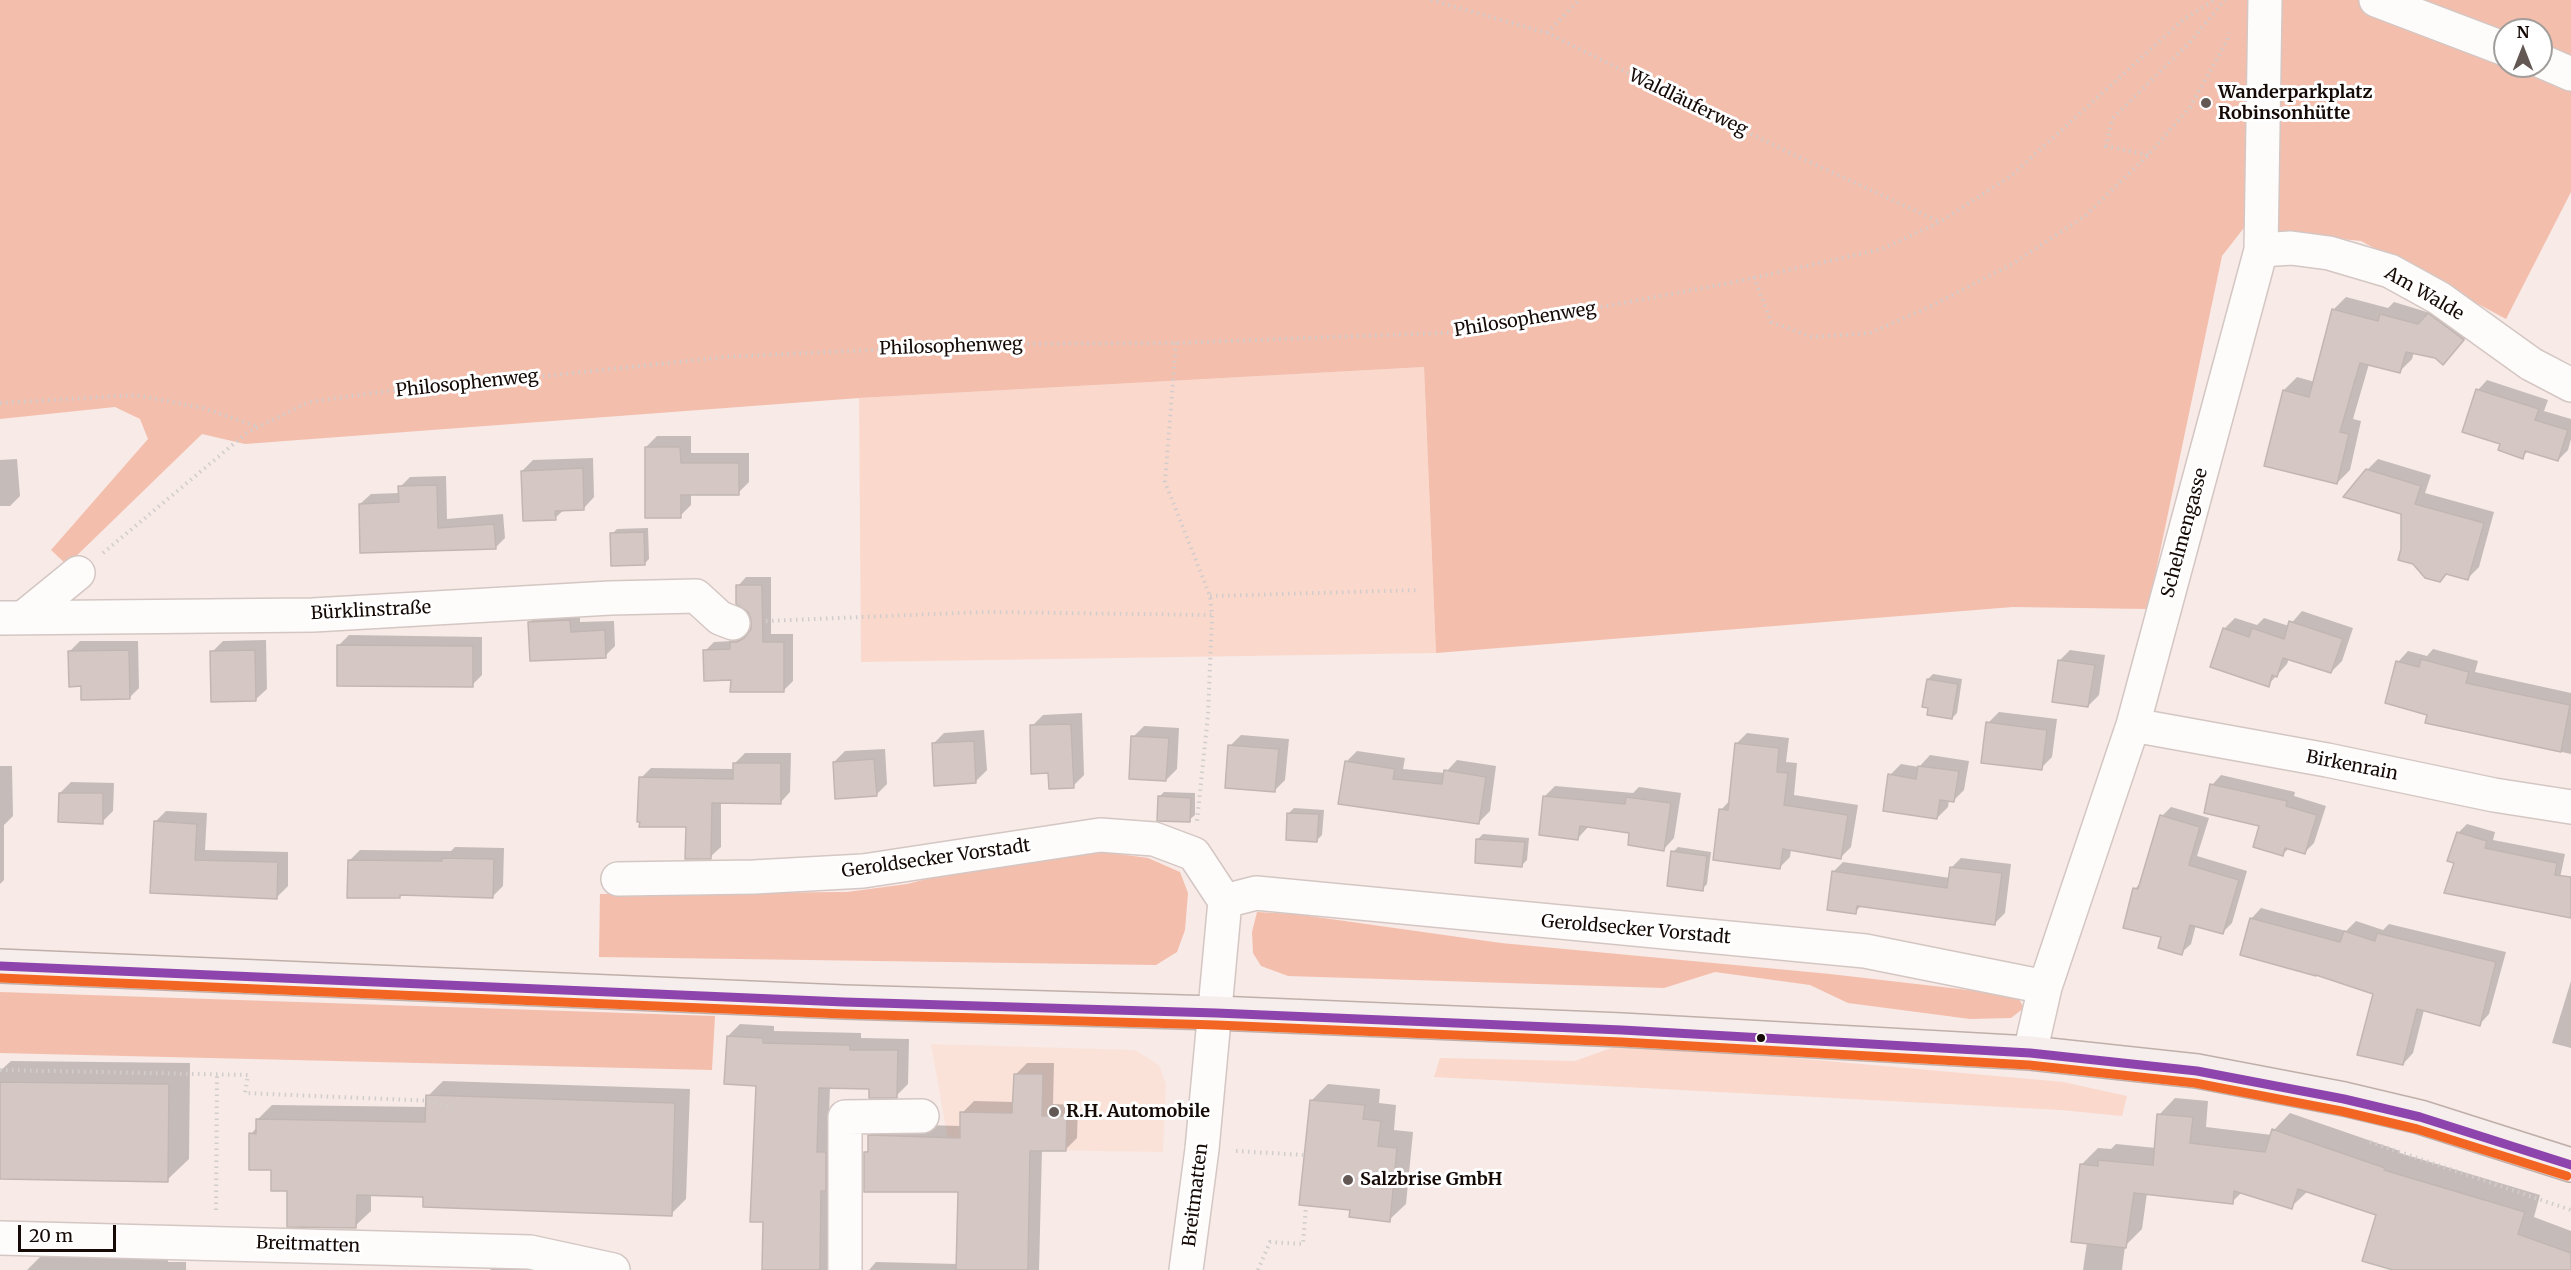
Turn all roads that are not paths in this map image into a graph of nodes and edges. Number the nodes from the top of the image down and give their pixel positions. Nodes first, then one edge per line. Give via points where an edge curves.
1 (2265, 0) edge
2 (2376, 0) edge
3 (2493, 44) edge
4 (2553, 67) edge
5 (2571, 74) edge
6 (2261, 250) junction
7 (2571, 385) edge
8 (78, 573) road end
9 (12, 618) edge
10 (733, 623) road end
11 (2133, 725) junction
12 (2571, 807) edge
13 (618, 879) dead end
14 (1225, 901) junction
15 (0, 966) edge
16 (2045, 987) junction
17 (1216, 1013) junction
18 (2030, 1053) junction
19 (922, 1116) dead end
20 (2571, 1165) edge
21 (0, 1238) edge
22 (614, 1270) edge
23 (845, 1270) edge
24 (1186, 1270) edge

1 - 6 street, Schelmengasse
2 - 3 street
4 - 5 street
6 - 7 street, Am Walde via 2329,252 2390,271 2439,298 2531,364
6 - 11 street, Schelmengasse
8 - 9 street
9 - 10 street, Bürklinstraße via 313,615 696,596 720,618
11 - 12 street, Birkenrain
11 - 16 street, Schelmengasse
13 - 14 street, Geroldsecker Vorstadt via 862,871 1100,835 1154,839 1194,854
14 - 16 street, Geroldsecker Vorstadt via 1256,893 1865,951
14 - 17 street
15 - 17 main road via 844,1002
16 - 18 street, Schelmengasse
17 - 18 main road
17 - 24 street, Breitmatten
18 - 20 main road via 2197,1071 2344,1099
19 - 23 street via 845,1118
21 - 22 street, Breitmatten via 530,1252

